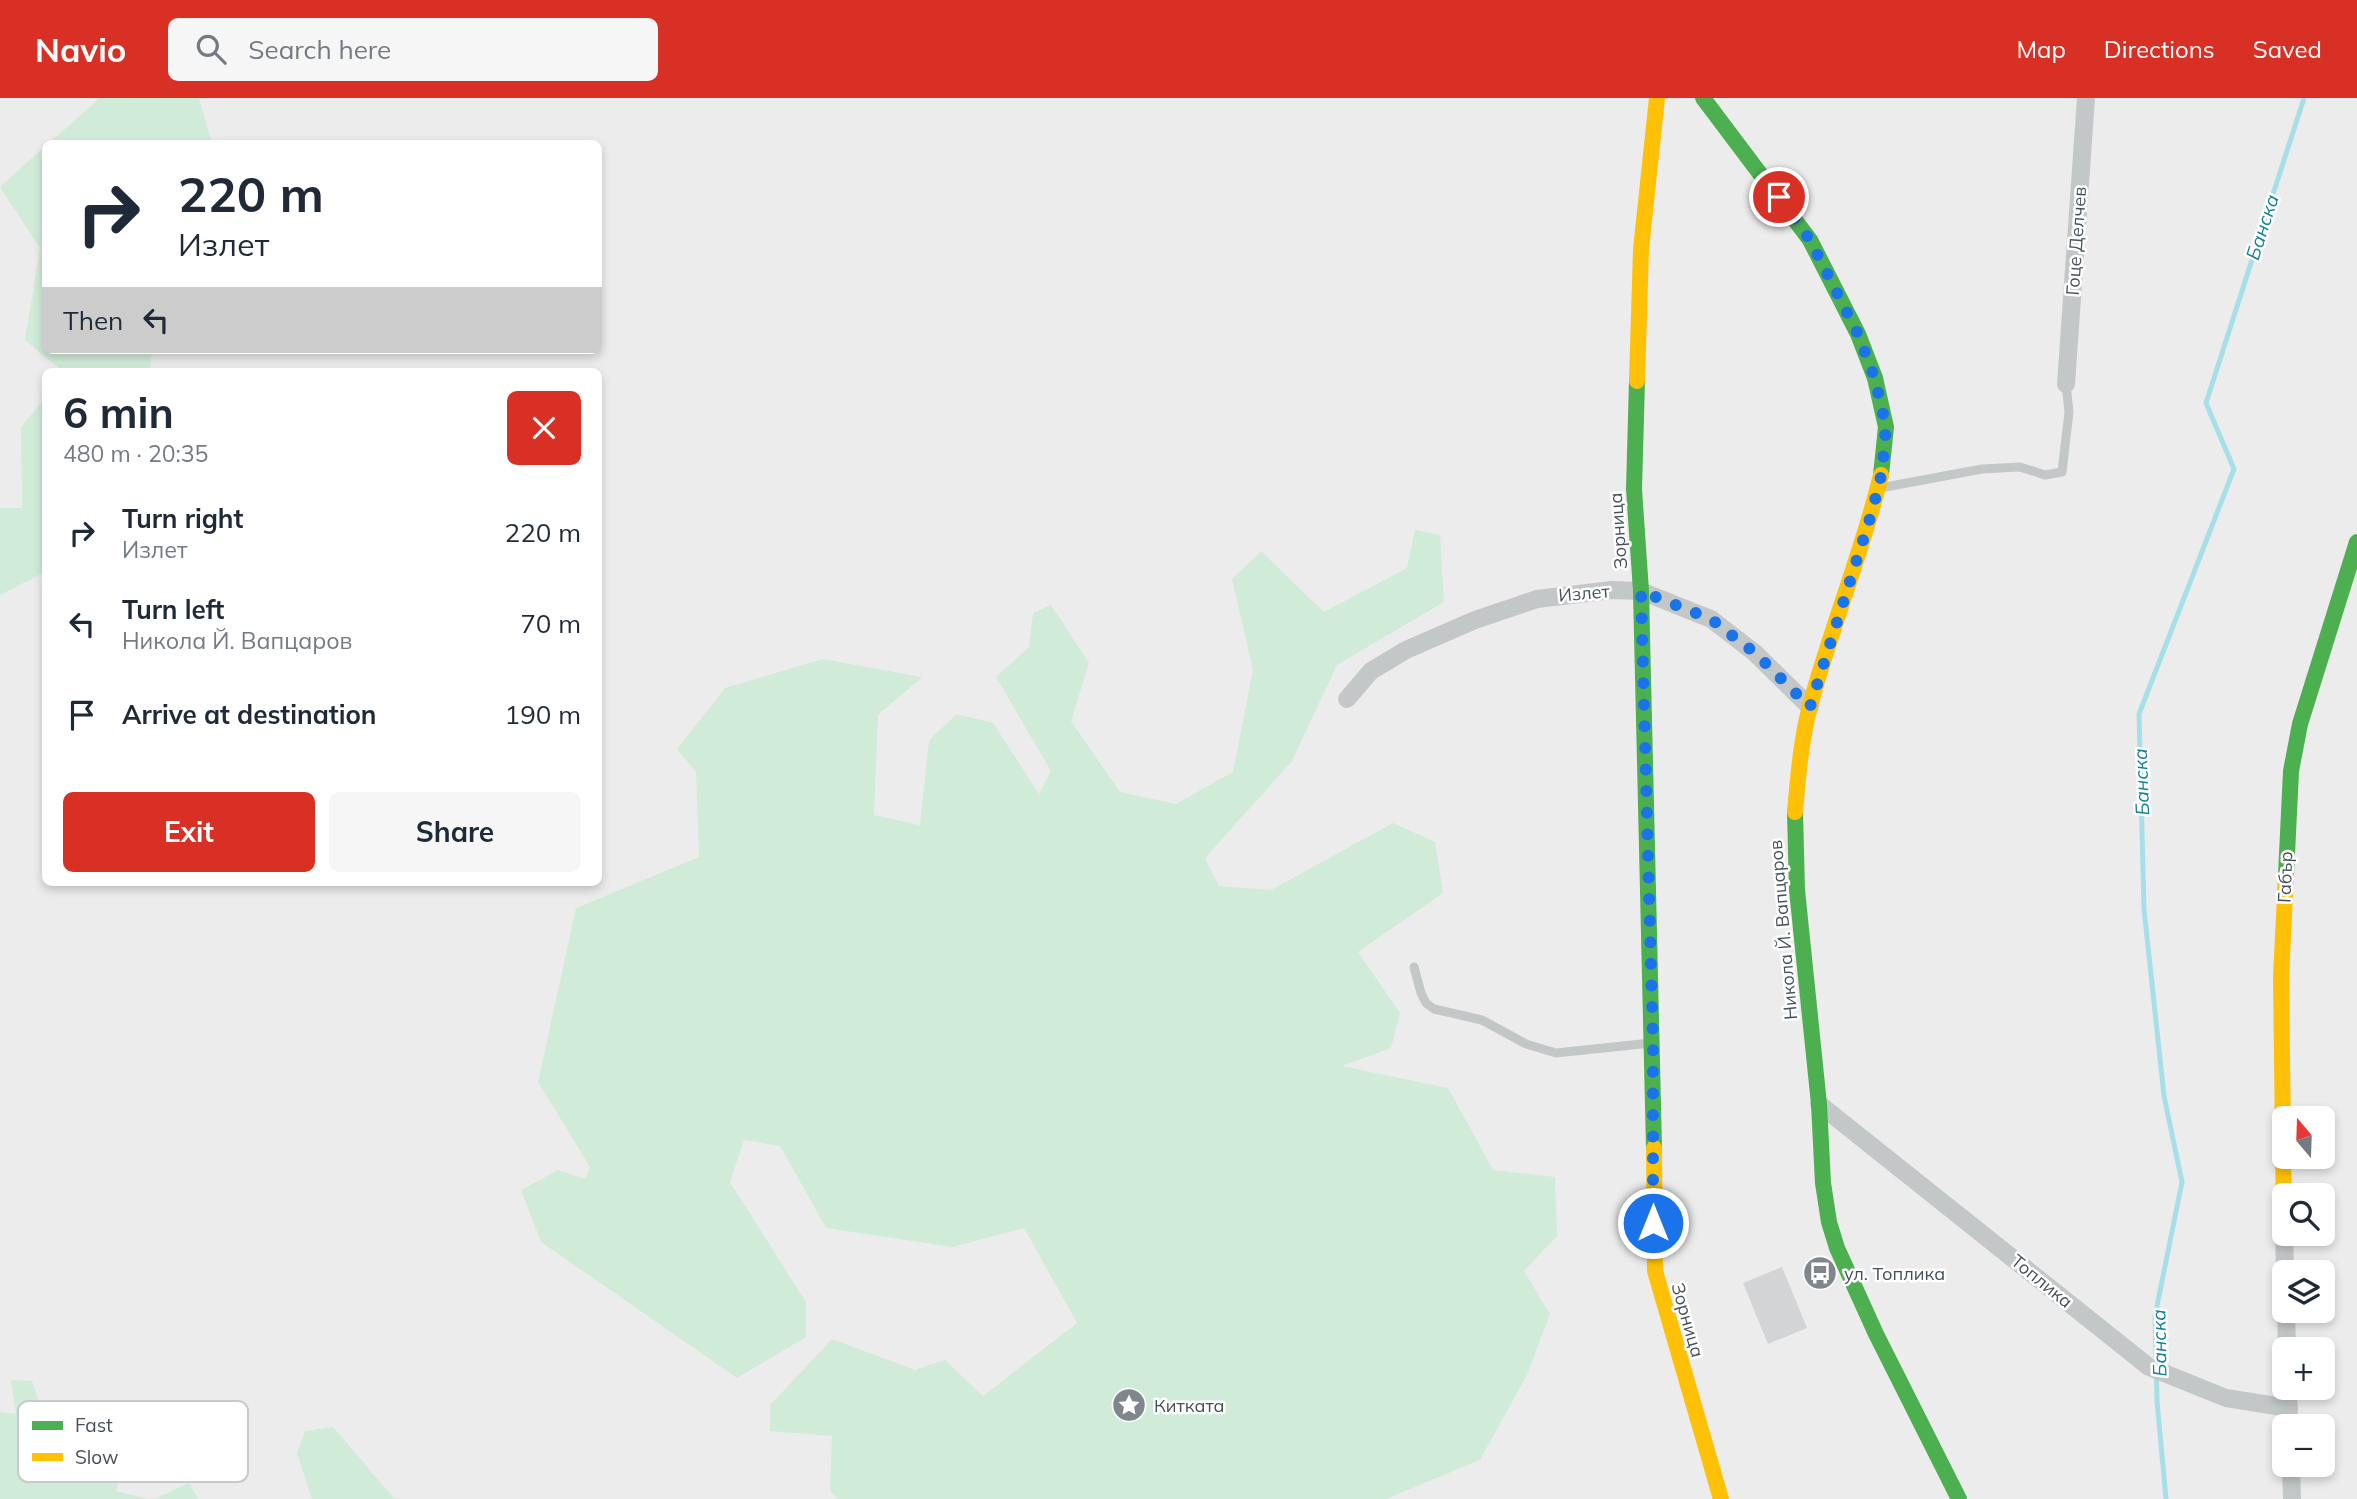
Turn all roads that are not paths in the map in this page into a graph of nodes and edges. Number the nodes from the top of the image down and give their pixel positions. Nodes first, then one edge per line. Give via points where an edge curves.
1 (1657, 98) edge
2 (1703, 98) edge
3 (2087, 98) edge
4 (2066, 384) joint
5 (1878, 488) junction
6 (2357, 542) edge
7 (1641, 591) junction
8 (1347, 699) dead end
9 (1810, 707) junction
10 (1415, 967) dead end
11 (1653, 1043) junction
12 (1819, 1104) junction
13 (2283, 1183) edge
14 (2289, 1400) edge
15 (2289, 1408) junction
16 (2289, 1414) edge
17 (2291, 1477) edge
18 (1721, 1499) edge
19 (1959, 1499) edge
20 (2292, 1499) edge

1 - 7 street, Зорница via 1641,249 1634,489
2 - 5 street, Никола Й. Вапцаров via 1810,240 1858,334 1886,427
3 - 4 street, Гоце Делчев
4 - 5 lane via 2062,472 2045,475 2020,467 1982,469
5 - 9 street, Никола Й. Вапцаров
6 - 13 street, Габър via 2300,724 2291,771 2280,977
7 - 8 street, Излет via 1556,595 1475,621 1406,650 1371,671
7 - 9 street, Излет via 1711,619 1755,653
7 - 11 street, Зорница
9 - 12 street, Никола Й. Вапцаров via 1794,822
10 - 11 lane via 1421,993 1434,1009 1482,1020 1526,1044 1556,1053
11 - 18 street, Зорница via 1655,1271
12 - 15 street, Топлика via 2156,1371 2226,1398
12 - 19 street, Никола Й. Вапцаров via 1823,1183 1837,1248
14 - 15 street
15 - 16 street
17 - 20 street

